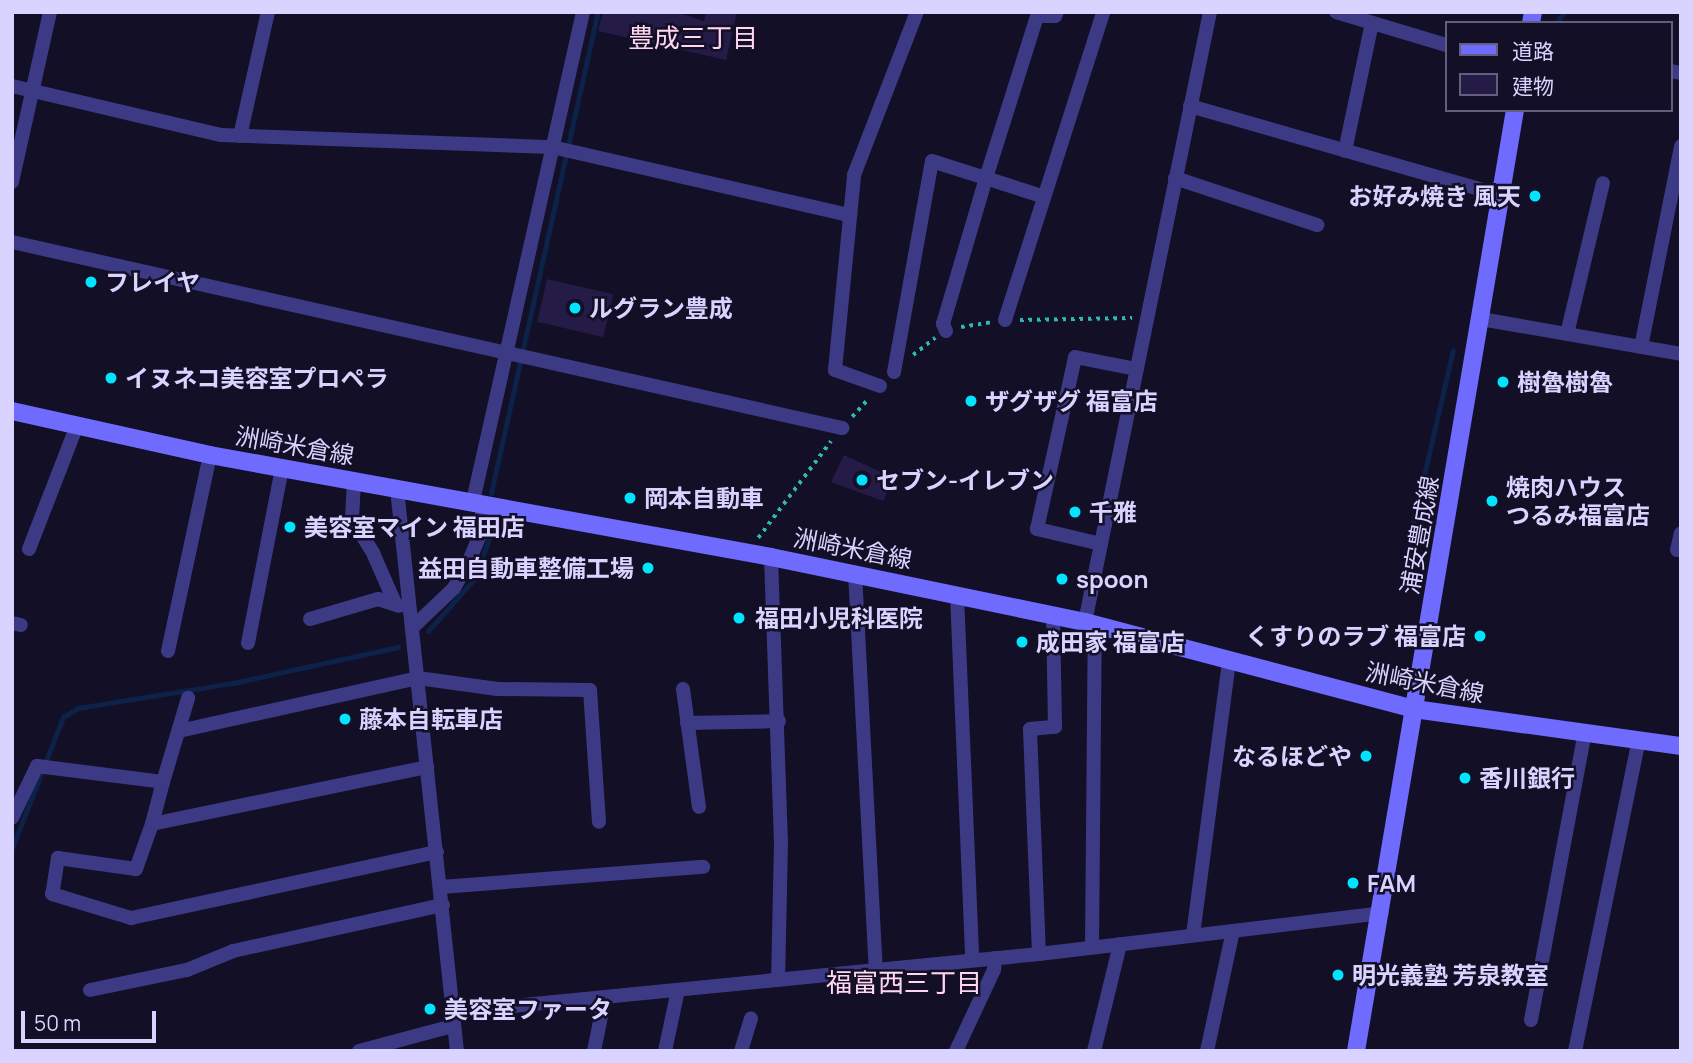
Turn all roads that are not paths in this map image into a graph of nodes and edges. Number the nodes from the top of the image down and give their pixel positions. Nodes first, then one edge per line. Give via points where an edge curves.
1 (50, 12) edge
2 (268, 12) edge
3 (583, 12) edge
4 (1057, 12) edge
5 (1103, 12) edge
6 (1210, 12) edge
7 (1336, 12) edge
8 (914, 13) edge
9 (1373, 23) junction
10 (1444, 44) edge
11 (12, 86) edge
12 (31, 91) junction
13 (1190, 106) junction
14 (1515, 112) edge
15 (240, 136) junction
16 (1681, 146) edge
17 (562, 149) junction
18 (1345, 151) junction
19 (986, 178) junction
20 (1175, 178) junction
21 (12, 182) edge
22 (1603, 183) dead end
23 (1501, 195) junction
24 (1042, 196) junction
25 (850, 215) junction
26 (1317, 225) dead end
27 (12, 242) edge
28 (1481, 319) junction
29 (1005, 320) road end
30 (946, 331) road end
31 (1567, 334) junction
32 (1641, 347) junction
33 (516, 354) junction
34 (1681, 354) edge
35 (1137, 369) junction
36 (894, 372) road end
37 (880, 386) road end
38 (12, 411) edge
39 (76, 428) junction
40 (842, 428) road end
41 (209, 455) junction
42 (282, 468) junction
43 (354, 481) junction
44 (397, 489) junction
45 (478, 502) junction
46 (1681, 533) edge
47 (1101, 544) junction
48 (29, 549) dead end
49 (1677, 551) dead end
50 (771, 557) junction
51 (855, 573) junction
52 (957, 595) junction
53 (395, 603) junction
54 (1053, 615) junction
55 (310, 619) dead end
56 (412, 622) junction
57 (1090, 623) junction
58 (248, 643) dead end
59 (168, 652) dead end
60 (1229, 660) junction
61 (418, 678) junction
62 (682, 689) dead end
63 (188, 698) dead end
64 (1415, 709) junction
65 (779, 720) junction
66 (687, 723) junction
67 (179, 731) junction
68 (1585, 732) junction
69 (1639, 740) junction
70 (1681, 746) edge
71 (427, 767) junction
72 (163, 782) junction
73 (699, 807) dead end
74 (12, 818) edge
75 (599, 822) dead end
76 (152, 824) junction
77 (437, 852) junction
78 (703, 867) dead end
79 (441, 887) junction
80 (443, 905) junction
81 (1382, 913) junction
82 (1233, 931) junction
83 (1193, 935) junction
84 (1120, 944) junction
85 (1092, 947) junction
86 (1039, 954) junction
87 (995, 958) junction
88 (972, 960) junction
89 (876, 970) junction
90 (778, 980) junction
91 (90, 990) dead end
92 (678, 990) junction
93 (605, 997) junction
94 (452, 1019) junction
95 (751, 1019) dead end
96 (1531, 1020) dead end
97 (395, 1046) edge
98 (359, 1051) edge
99 (457, 1051) edge
100 (594, 1051) edge
101 (665, 1051) edge
102 (741, 1051) edge
103 (956, 1051) edge
104 (1094, 1051) edge
105 (1207, 1051) edge
106 (1356, 1051) edge
107 (1575, 1051) edge

1 - 12 street
2 - 15 street
3 - 17 street
4 - 19 street via 1055,16 1037,16
5 - 24 street
6 - 13 street
7 - 9 street
8 - 25 street via 858,155
9 - 10 street
9 - 18 street
11 - 12 street
12 - 15 street
12 - 21 street
13 - 18 street
13 - 20 street
14 - 23 main road, 浦安豊成線
15 - 17 street
16 - 32 street
17 - 25 street
17 - 33 street
18 - 23 street
19 - 24 street
19 - 30 street via 943,324
19 - 36 street via 932,161
20 - 26 street
20 - 35 street
22 - 31 street
23 - 28 main road, 浦安豊成線
24 - 29 street
25 - 37 street via 835,370
27 - 33 street
28 - 31 street
28 - 64 main road, 浦安豊成線
31 - 32 street
32 - 34 street
33 - 40 street
33 - 45 street
35 - 47 street
35 - 47 street via 1075,357 1037,529
38 - 39 main road, 洲崎米倉線
39 - 41 main road, 洲崎米倉線
39 - 48 street
41 - 42 main road, 洲崎米倉線
41 - 59 street
42 - 43 main road, 洲崎米倉線
42 - 58 street
43 - 44 main road, 洲崎米倉線
43 - 53 street via 352,519
44 - 45 main road, 洲崎米倉線
44 - 56 street
45 - 50 main road, 洲崎米倉線
45 - 56 street via 479,537 469,561 454,588
46 - 49 street
47 - 57 street
50 - 51 main road, 洲崎米倉線
50 - 65 street
51 - 52 main road, 洲崎米倉線
51 - 89 street
52 - 54 main road, 洲崎米倉線
52 - 88 street
53 - 55 street via 377,600
53 - 56 street
54 - 57 main road, 洲崎米倉線
54 - 86 street via 1055,727 1030,729
56 - 61 street
57 - 60 main road, 洲崎米倉線
57 - 85 street
60 - 64 main road, 洲崎米倉線
60 - 83 street
61 - 67 street
61 - 71 street
61 - 75 street via 497,689 590,690
62 - 66 street
63 - 67 street
64 - 68 main road, 洲崎米倉線
64 - 81 main road, 浦安豊成線
65 - 66 street
65 - 90 street
66 - 73 street
67 - 72 street
68 - 69 main road, 洲崎米倉線
68 - 96 street
69 - 70 main road, 洲崎米倉線
69 - 107 street
71 - 76 street
71 - 77 street
72 - 74 street via 46,767
72 - 76 street
76 - 77 street via 136,869 58,858 52,894 131,918
77 - 79 street
78 - 79 street
79 - 80 street
80 - 91 street via 233,951 187,970
80 - 94 street
81 - 82 street
81 - 106 main road, 浦安豊成線
82 - 83 street
82 - 105 street
83 - 84 street
84 - 85 street
84 - 104 street
85 - 86 street
86 - 87 street
87 - 88 street
87 - 103 street via 994,970
88 - 89 street
89 - 90 street
90 - 92 street
92 - 93 street
92 - 101 street
93 - 94 street
93 - 100 street
94 - 97 street
94 - 99 street
95 - 102 street
97 - 98 street

